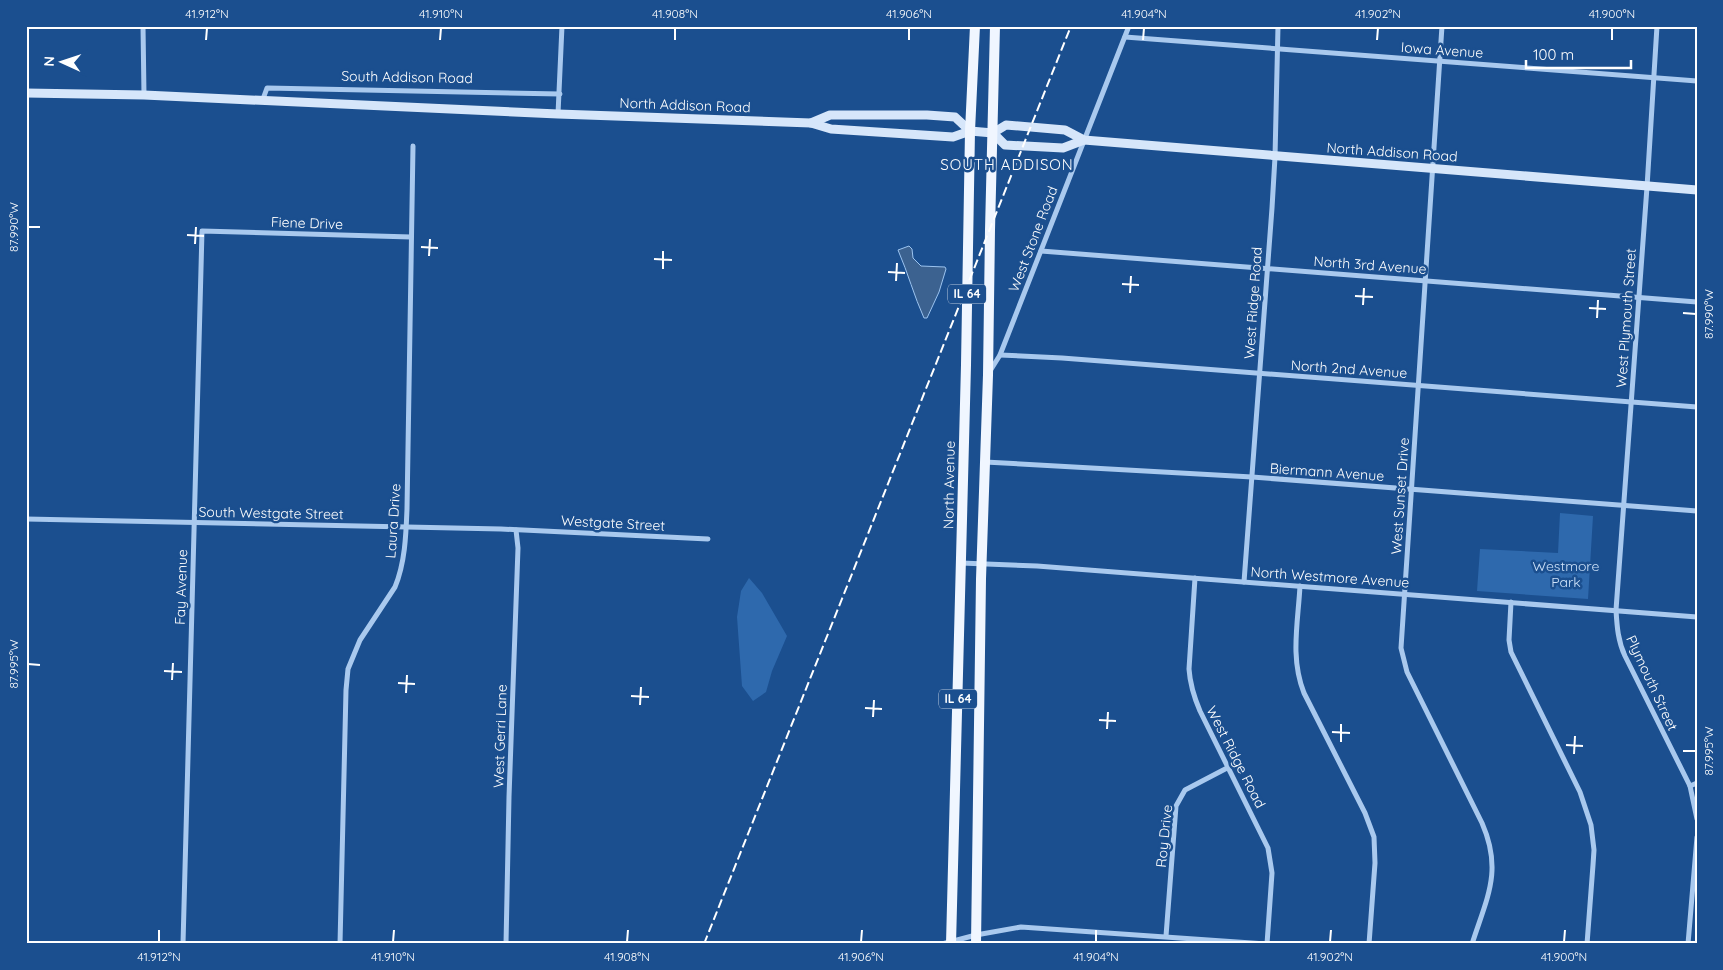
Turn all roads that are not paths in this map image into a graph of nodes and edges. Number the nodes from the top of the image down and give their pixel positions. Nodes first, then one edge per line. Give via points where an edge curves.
1 (143, 26) edge
2 (562, 26) edge
3 (975, 26) edge
4 (995, 26) edge
5 (1129, 26) edge
6 (1278, 26) edge
7 (1442, 26) edge
8 (1657, 26) edge
9 (1125, 37) junction
10 (1278, 49) junction
11 (1440, 61) junction
12 (1654, 78) junction
13 (1697, 81) edge
14 (26, 94) edge
15 (560, 94) junction
16 (144, 95) junction
17 (263, 99) junction
18 (558, 114) junction
19 (811, 123) junction
20 (970, 131) junction
21 (993, 133) junction
22 (1084, 140) junction
23 (413, 146) dead end
24 (1275, 157) junction
25 (1433, 168) junction
26 (1648, 187) junction
27 (1697, 190) edge
28 (202, 230) joint
29 (411, 237) junction
30 (1041, 251) junction
31 (1267, 269) junction
32 (1426, 281) junction
33 (1639, 298) junction
34 (1697, 302) edge
35 (1000, 355) junction
36 (1260, 373) junction
37 (988, 375) junction
38 (1419, 386) junction
39 (1631, 402) junction
40 (1697, 407) edge
41 (985, 462) junction
42 (1252, 477) junction
43 (1412, 490) junction
44 (1624, 506) junction
45 (1697, 511) edge
46 (26, 520) edge
47 (194, 523) junction
48 (406, 527) junction
49 (516, 530) junction
50 (708, 539) dead end
51 (961, 563) junction
52 (982, 564) junction
53 (1195, 578) junction
54 (1244, 582) junction
55 (1300, 586) junction
56 (1404, 594) junction
57 (1511, 602) junction
58 (1616, 610) junction
59 (1697, 617) edge
60 (1228, 767) junction
61 (1697, 783) edge
62 (1690, 786) junction
63 (1697, 819) edge
64 (1697, 837) edge
65 (1166, 936) junction
66 (976, 939) edge
67 (948, 943) edge
68 (183, 944) edge
69 (340, 944) edge
70 (506, 944) edge
71 (1266, 944) edge
72 (1370, 944) edge
73 (1472, 944) edge
74 (1587, 944) edge
75 (1688, 944) edge

1 - 16 street
2 - 15 street
3 - 20 main road, North Avenue / IL 64
4 - 21 main road, IL 64
5 - 9 street, West Stone Road
6 - 10 street, West Ridge Road
7 - 11 street, West Sunset Drive
8 - 12 street, West Plymouth Street
9 - 10 street, Iowa Avenue
9 - 22 street, West Stone Road
10 - 11 street, Iowa Avenue
10 - 24 street, West Ridge Road
11 - 12 street, Iowa Avenue
11 - 25 street, West Sunset Drive
12 - 13 street, Iowa Avenue
12 - 26 street, West Plymouth Street
14 - 16 street, South Addison Road
15 - 17 street, South Addison Road via 267,88
15 - 18 street
16 - 17 street, South Addison Road
17 - 18 street, South Addison Road
18 - 19 street, North Addison Road
19 - 20 street, North Addison Road via 831,129 913,135 953,136
19 - 20 street, North Addison Road via 830,116 927,115 955,117
20 - 21 street, North Addison Road
20 - 51 main road, North Avenue / IL 64
21 - 22 street, North Addison Road via 1006,125 1066,130
21 - 22 street, North Addison Road via 1005,145 1063,148
21 - 37 main road, IL 64
22 - 24 street, North Addison Road
22 - 30 street, West Stone Road
23 - 29 street, Laura Drive
24 - 25 street, North Addison Road
24 - 31 street, West Ridge Road
25 - 26 street, North Addison Road
25 - 32 street, West Sunset Drive
26 - 27 street, North Addison Road
26 - 33 street, West Plymouth Street
28 - 29 street, Fiene Drive
28 - 47 street, Fay Avenue
29 - 48 street, Laura Drive
30 - 31 street, North 3rd Avenue
30 - 35 street, West Stone Road
31 - 32 street, North 3rd Avenue
31 - 36 street, West Ridge Road
32 - 33 street, North 3rd Avenue
32 - 38 street, West Sunset Drive
33 - 34 street, North 3rd Avenue
33 - 39 street, West Plymouth Street
35 - 36 street, North 2nd Avenue
35 - 37 street, West Stone Road
36 - 38 street, North 2nd Avenue
36 - 42 street, West Ridge Road
37 - 41 main road, IL 64
38 - 39 street, North 2nd Avenue
38 - 43 street, West Sunset Drive
39 - 40 street, North 2nd Avenue
39 - 44 street, West Plymouth Street
41 - 42 street, Biermann Avenue
41 - 52 main road, IL 64
42 - 43 street, Biermann Avenue
42 - 54 street, West Ridge Road
43 - 44 street, Biermann Avenue
43 - 56 street, West Sunset Drive
44 - 45 street, Biermann Avenue
44 - 58 street, West Plymouth Street
46 - 47 street, South Westgate Street
47 - 48 street, South Westgate Street
47 - 68 street, Fay Avenue
48 - 49 street, South Westgate Street
48 - 69 street, Laura Drive via 395,587 360,640 348,669
49 - 50 street, Westgate Street
49 - 70 street, West Gerri Lane
51 - 52 street, North Westmore Avenue
51 - 67 main road, North Avenue / IL 64
52 - 53 street, North Westmore Avenue
52 - 66 main road, IL 64
53 - 54 street, North Westmore Avenue
53 - 60 street, West Ridge Road via 1190,682 1200,711
54 - 55 street, North Westmore Avenue
55 - 56 street, North Westmore Avenue
55 - 72 street via 1296,652 1299,679 1374,837
56 - 57 street, North Westmore Avenue
56 - 73 street, West Sunset Drive via 1400,637 1404,664 1482,823 1492,852 1491,884
57 - 58 street, North Westmore Avenue
57 - 74 street via 1511,652 1580,792 1591,825 1594,850
58 - 59 street, North Westmore Avenue
58 - 62 street, Plymouth Street via 1620,645
60 - 65 street, Roy Drive via 1185,790 1176,806
60 - 71 street, West Ridge Road via 1270,854 1272,873
61 - 62 street
62 - 63 street, Plymouth Street
64 - 75 street
65 - 66 street via 1022,927
65 - 71 street
66 - 67 street

